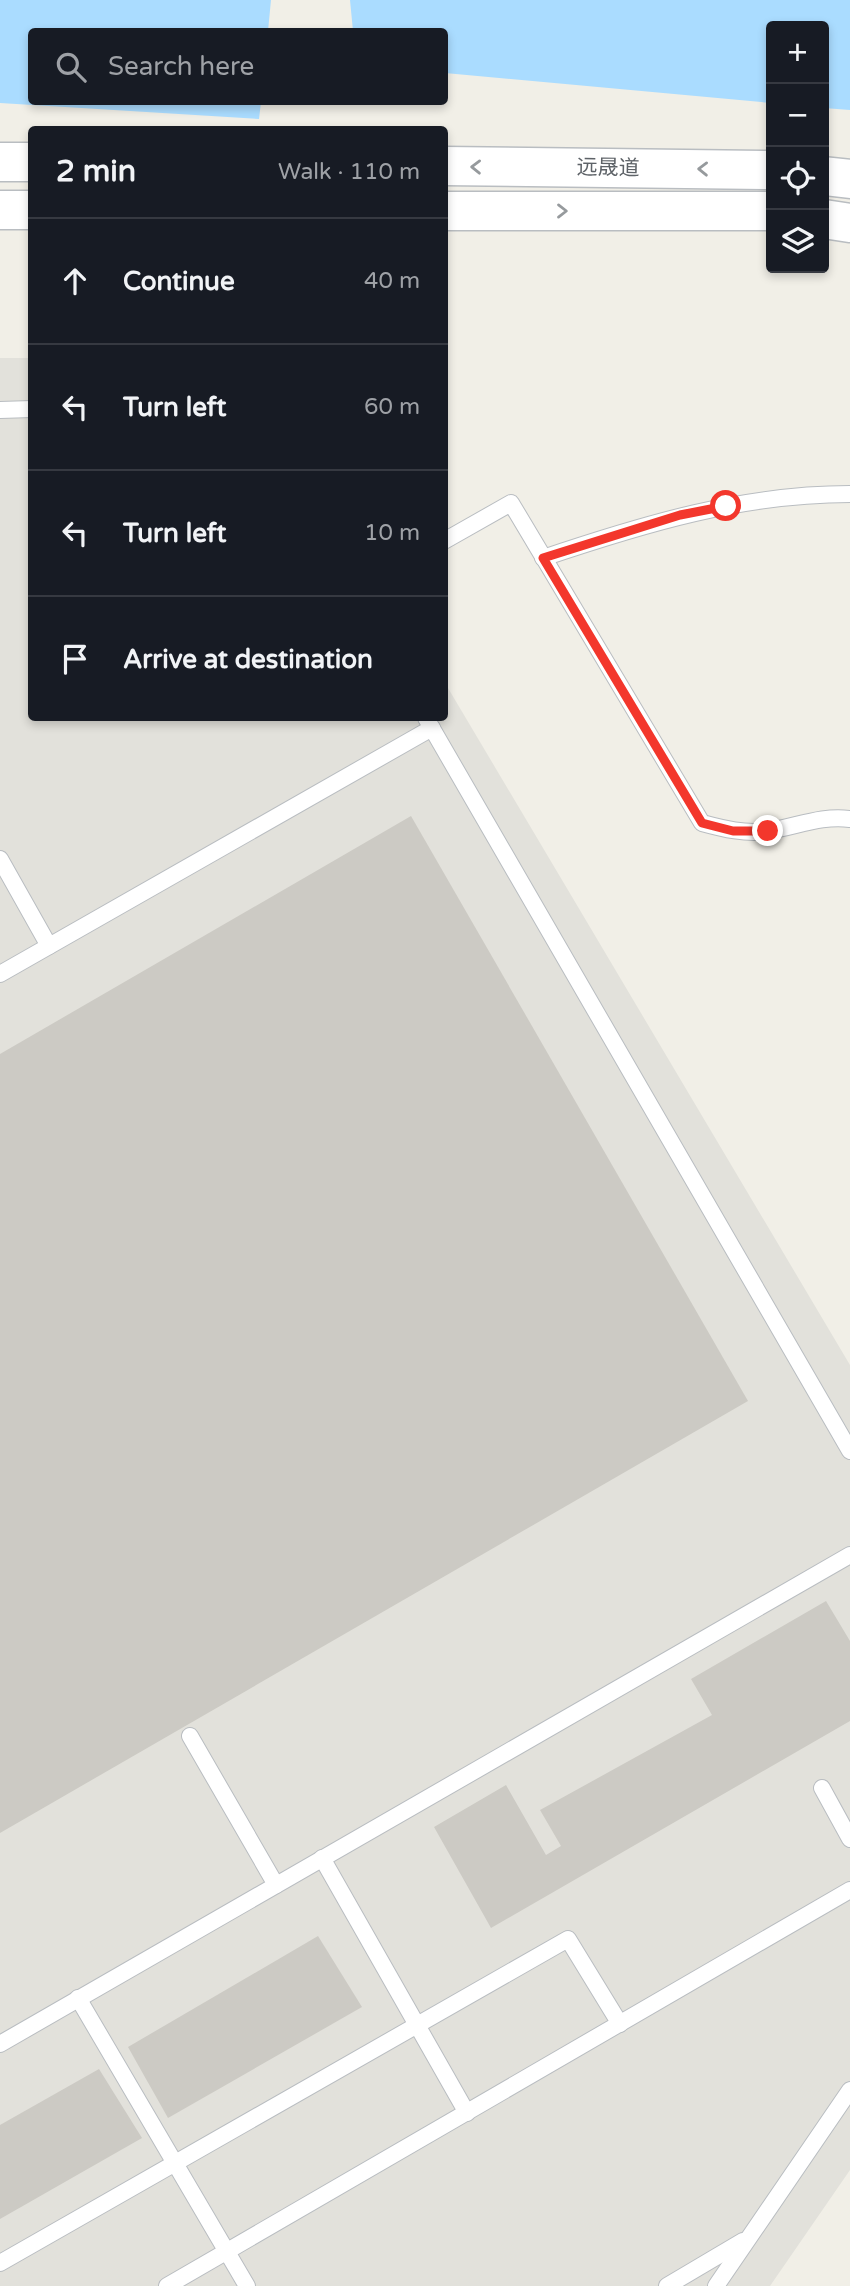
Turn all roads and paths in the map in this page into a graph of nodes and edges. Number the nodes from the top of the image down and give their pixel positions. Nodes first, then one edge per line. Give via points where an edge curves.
1 (0, 162) edge
2 (28, 162) edge
3 (448, 166) edge
4 (766, 170) edge
5 (829, 177) edge
6 (850, 179) edge
7 (0, 209) edge
8 (28, 210) edge
9 (448, 211) edge
10 (766, 211) edge
11 (829, 220) edge
12 (850, 223) edge
13 (28, 409) edge
14 (0, 410) edge
15 (850, 494) edge
16 (448, 539) edge
17 (543, 558) junction
18 (429, 723) edge
19 (850, 819) edge
20 (0, 859) edge
21 (49, 946) junction
22 (0, 974) edge
23 (850, 1451) edge
24 (850, 1555) edge
25 (190, 1736) dead end
26 (822, 1788) dead end
27 (850, 1839) edge
28 (322, 1858) junction
29 (276, 1885) junction
30 (850, 1890) edge
31 (78, 1998) junction
32 (620, 2024) junction
33 (417, 2025) junction
34 (0, 2044) edge
35 (850, 2090) edge
36 (467, 2113) junction
37 (175, 2163) junction
38 (748, 2238) junction
39 (228, 2252) junction
40 (0, 2263) edge
41 (167, 2286) edge
42 (247, 2286) edge
43 (667, 2286) edge
44 (716, 2286) edge

1 - 2 street
4 -> 3 street, 远晟道
5 - 6 street
7 - 8 street
9 -> 10 street, 远晟道
11 - 12 street
13 - 14 lane
15 - 17 lane via 777,496 680,515
16 - 17 lane via 511,503
17 - 19 lane via 702,823 733,831 768,831 812,820
18 - 21 lane
18 - 23 lane
20 - 21 lane
21 - 22 lane
24 - 28 lane
25 - 29 lane
26 - 27 lane
28 - 29 lane
28 - 33 lane
29 - 31 lane
30 - 32 lane
31 - 34 lane
31 - 37 lane
32 - 33 lane via 568,1939
32 - 36 lane
33 - 36 lane
33 - 37 lane
35 - 38 lane
36 - 39 lane
37 - 39 lane
37 - 40 lane
38 - 43 lane
38 - 44 lane
39 - 41 lane
39 - 42 lane

